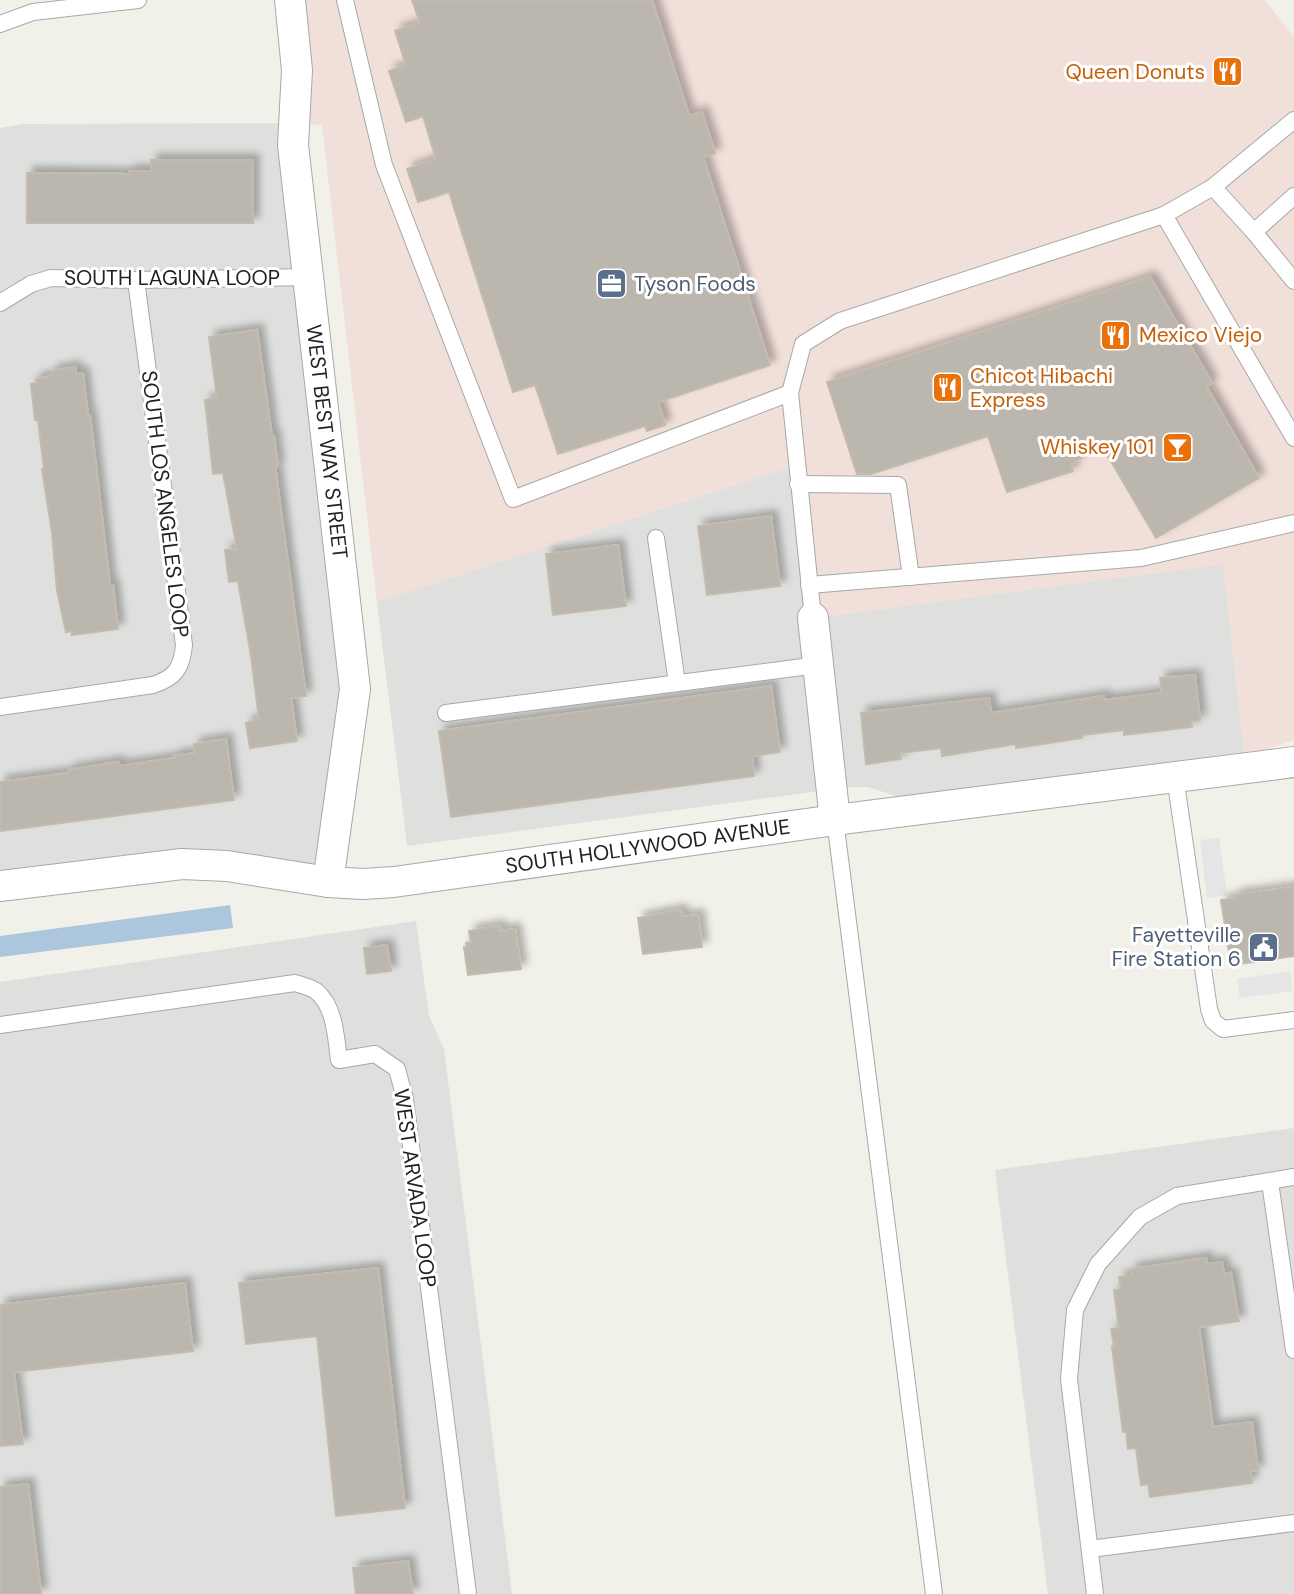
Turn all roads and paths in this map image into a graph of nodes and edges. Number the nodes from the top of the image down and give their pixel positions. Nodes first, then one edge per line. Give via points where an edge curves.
1 (138, 0) edge
2 (290, 0) edge
3 (345, 0) edge
4 (0, 24) edge
5 (1294, 120) edge
6 (1213, 187) junction
7 (1294, 196) edge
8 (1164, 215) junction
9 (1254, 232) junction
10 (309, 277) junction
11 (136, 280) junction
12 (1294, 281) edge
13 (0, 303) edge
14 (789, 393) junction
15 (1294, 438) edge
16 (798, 484) junction
17 (1294, 523) edge
18 (656, 538) dead end
19 (911, 577) junction
20 (809, 585) junction
21 (813, 618) joint
22 (818, 665) junction
23 (677, 683) junction
24 (0, 707) edge
25 (446, 713) dead end
26 (1294, 762) edge
27 (1175, 777) junction
28 (835, 820) junction
29 (328, 882) junction
30 (0, 886) edge
31 (1294, 1020) edge
32 (0, 1025) edge
33 (1294, 1177) edge
34 (1270, 1182) junction
35 (1294, 1350) edge
36 (1294, 1523) edge
37 (1090, 1549) junction
38 (468, 1594) edge
39 (934, 1594) edge
40 (1096, 1594) edge

1 - 4 lane via 33,12
2 - 10 street, WEST BEST WAY STREET via 297,70 293,145
3 - 14 lane via 384,165 513,499
5 - 6 lane
6 - 8 lane
6 - 9 lane
7 - 9 lane
8 - 14 lane via 840,321 803,344
8 - 15 lane
9 - 12 lane
10 - 11 lane, SOUTH LAGUNA LOOP
10 - 29 street, WEST BEST WAY STREET via 355,689
11 - 13 lane, SOUTH LAGUNA LOOP via 51,278
11 - 24 lane, SOUTH LOS ANGELES LOOP via 183,661 176,674 153,685
14 - 16 lane
16 - 19 lane via 898,485
16 - 20 lane
17 - 19 lane via 1141,558
18 - 23 lane
19 - 20 lane
20 - 21 lane
21 - 22 street
22 - 23 lane
22 - 28 street
23 - 25 lane
26 - 27 street, SOUTH HOLLYWOOD AVENUE
27 - 28 street, SOUTH HOLLYWOOD AVENUE
27 - 31 lane via 1213,1021 1223,1029
28 - 29 street, SOUTH HOLLYWOOD AVENUE via 394,882
28 - 39 lane
29 - 30 street, SOUTH HOLLYWOOD AVENUE via 227,866 182,864
32 - 38 lane, WEST ARVADA LOOP via 295,983 316,991 327,1006 338,1059 375,1054 397,1069 405,1099
33 - 34 lane
34 - 35 lane
34 - 37 lane via 1177,1196 1140,1217 1098,1264 1075,1310 1069,1379
36 - 37 lane
37 - 40 lane

